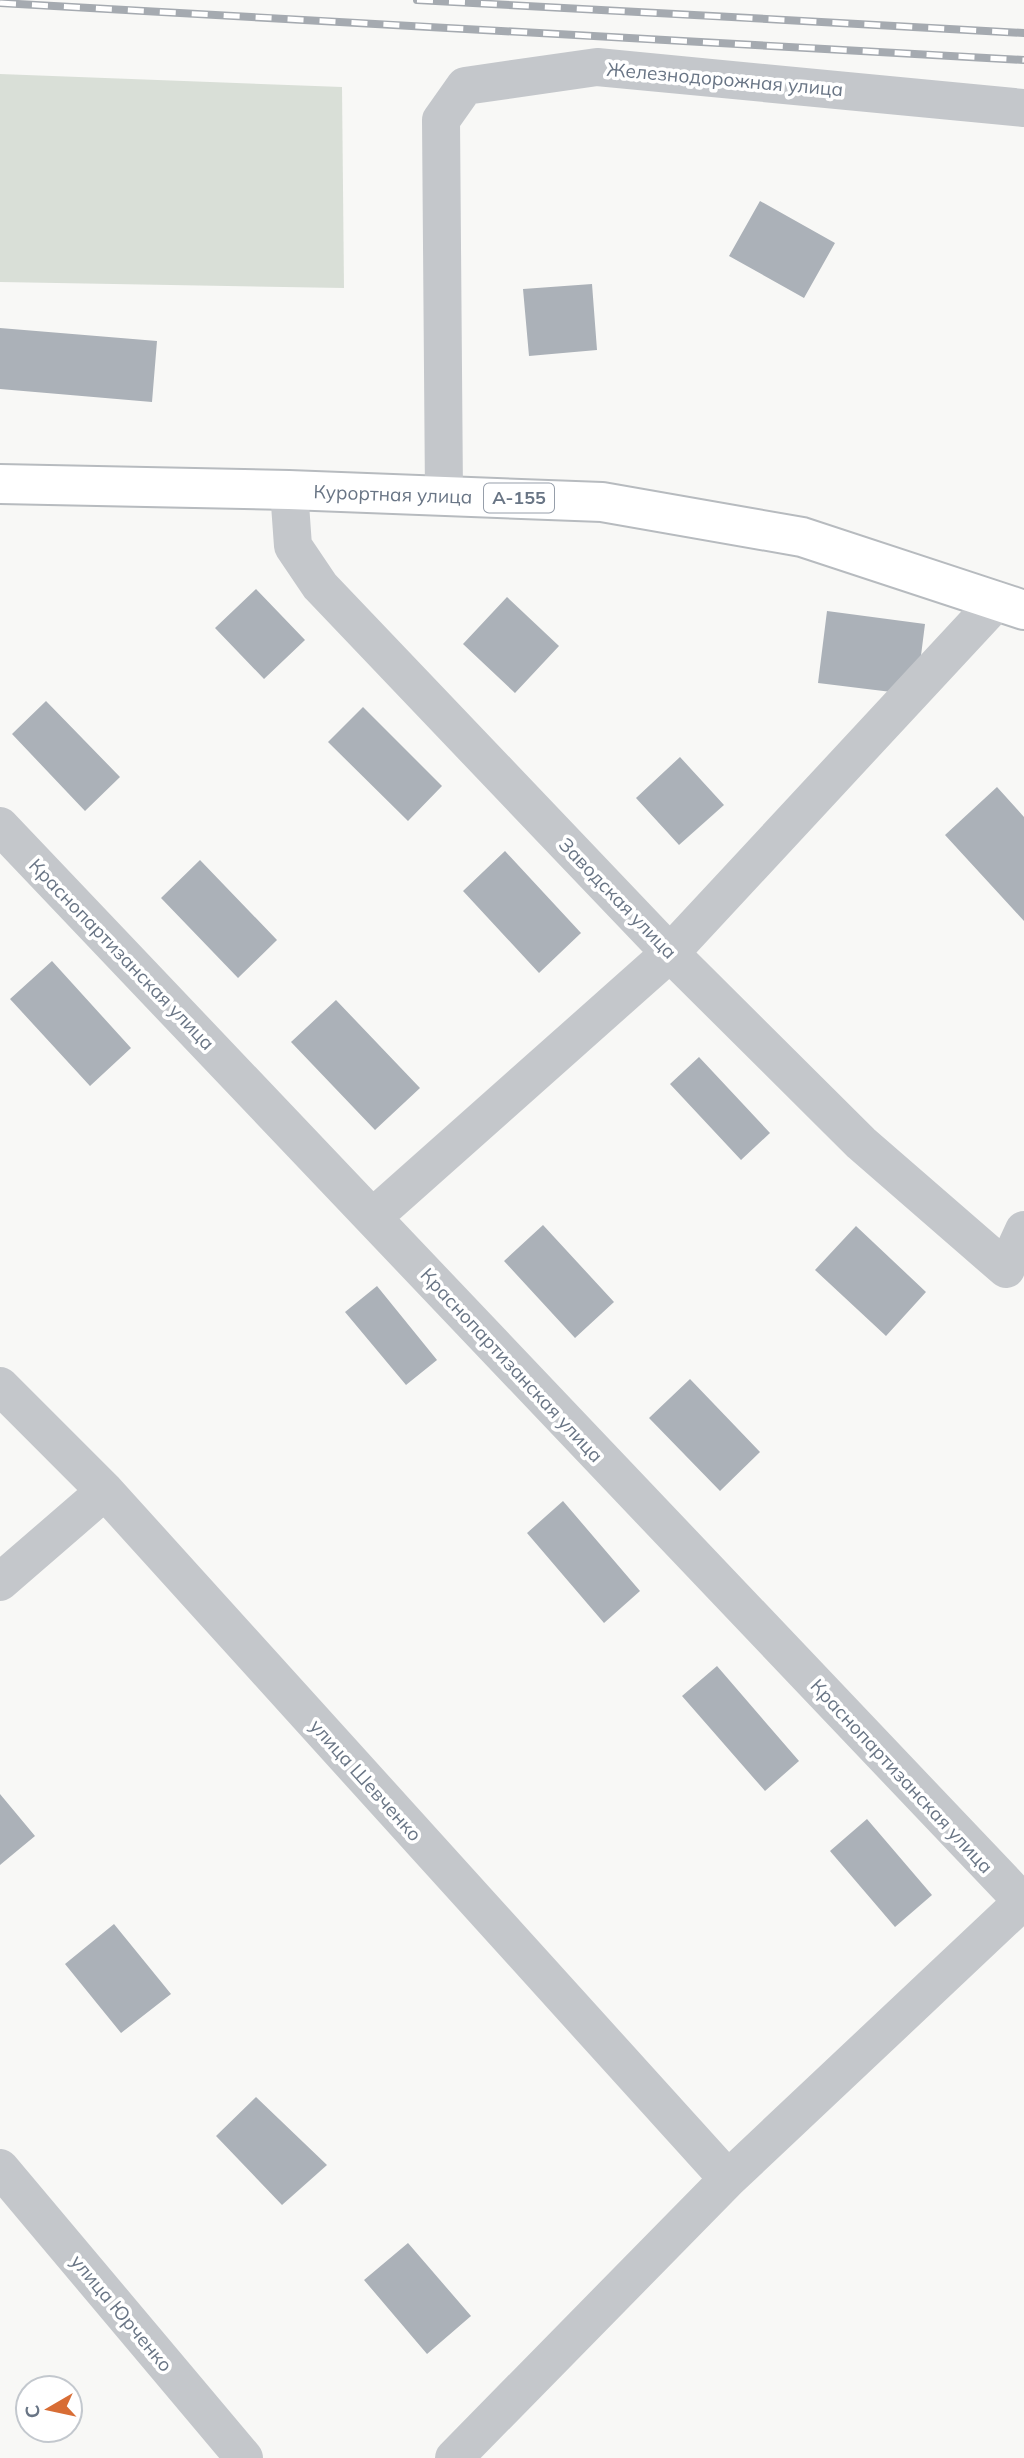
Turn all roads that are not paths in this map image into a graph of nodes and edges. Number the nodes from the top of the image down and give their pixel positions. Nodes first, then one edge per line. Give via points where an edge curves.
1 (1024, 107) edge
2 (0, 484) edge
3 (289, 490) junction
4 (444, 495) junction
5 (1011, 606) edge
6 (0, 826) edge
7 (670, 953) junction
8 (373, 1217) junction
9 (1024, 1230) edge
10 (0, 1386) edge
11 (104, 1491) junction
12 (0, 1582) edge
13 (1023, 1903) edge
14 (728, 2179) junction
15 (4, 2187) edge
16 (244, 2458) edge
17 (454, 2458) edge

1 - 4 street, Железнодорожная улица via 597,67 465,86 441,120
2 - 3 main road, Курортная улица / А-155
3 - 4 main road, Курортная улица / А-155
3 - 7 street, Заводская улица via 293,546 320,586
4 - 5 main road, Курортная улица / А-155 via 602,502 802,537
5 - 7 street
6 - 8 street, Краснопартизанская улица
7 - 8 street
7 - 9 street, Заводская улица via 860,1143 1006,1269
8 - 13 street, Краснопартизанская улица
10 - 11 street, улица Шевченко
11 - 12 street
11 - 14 street, улица Шевченко
13 - 14 street
14 - 17 street
15 - 16 street, улица Юрченко

